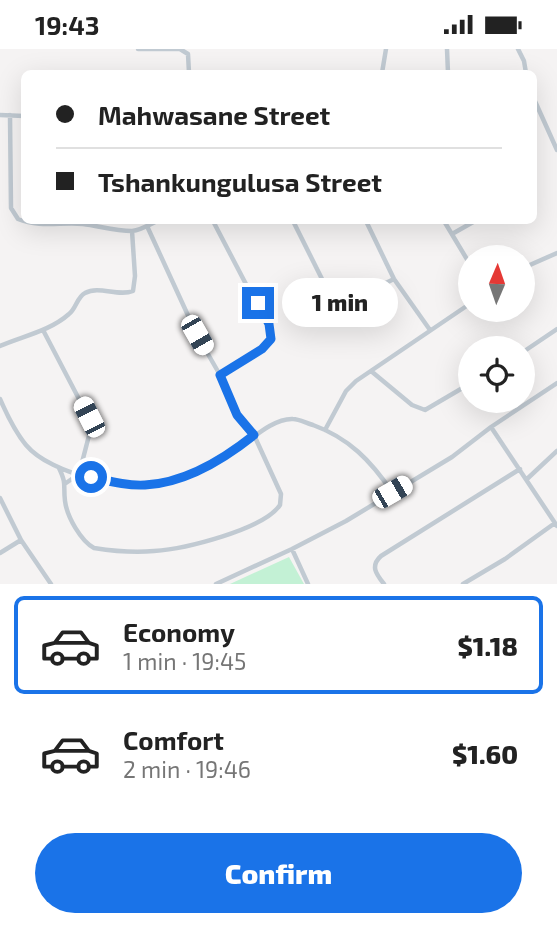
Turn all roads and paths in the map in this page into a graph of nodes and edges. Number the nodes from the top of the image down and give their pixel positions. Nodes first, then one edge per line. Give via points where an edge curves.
1 (138, 49) edge
2 (386, 49) edge
3 (447, 49) edge
4 (518, 49) edge
5 (189, 70) edge
6 (382, 70) edge
7 (448, 70) edge
8 (526, 70) edge
9 (537, 106) edge
10 (0, 115) edge
11 (10, 115) junction
12 (21, 116) edge
13 (557, 150) edge
14 (21, 220) edge
15 (88, 224) edge
16 (151, 224) edge
17 (216, 224) edge
18 (294, 224) edge
19 (367, 224) edge
20 (446, 224) edge
21 (470, 224) edge
22 (147, 226) junction
23 (132, 230) junction
24 (452, 235) junction
25 (458, 245) edge
26 (557, 253) edge
27 (536, 262) edge
28 (394, 279) junction
29 (458, 312) edge
30 (557, 328) edge
31 (43, 330) junction
32 (430, 330) junction
33 (535, 344) edge
34 (0, 346) edge
35 (371, 371) junction
36 (220, 375) junction
37 (557, 383) edge
38 (458, 391) edge
39 (0, 399) edge
40 (491, 427) junction
41 (325, 430) junction
42 (254, 435) junction
43 (557, 451) edge
44 (60, 468) junction
45 (520, 469) junction
46 (79, 474) junction
47 (527, 479) junction
48 (66, 483) junction
49 (392, 492) junction
50 (0, 498) edge
51 (556, 524) edge
52 (21, 540) junction
53 (292, 549) junction
54 (0, 553) edge
55 (51, 584) edge
56 (216, 584) edge
57 (308, 584) edge
58 (384, 584) edge
59 (463, 584) edge

1 - 5 street via 180,49 188,54
2 - 6 street
3 - 7 street
4 - 8 street
9 - 13 street
10 - 11 street
11 - 12 street
11 - 14 street via 11,208
15 - 23 street
16 - 22 street
17 - 36 street via 271,332 268,344
18 - 28 street via 329,293 338,300 353,299
19 - 28 street
20 - 24 street
21 - 24 street
22 - 23 street
22 - 36 street
23 - 31 street via 133,291 87,292 71,313
24 - 25 street
26 - 27 street
28 - 32 street
29 - 32 street
30 - 33 street
31 - 34 street
31 - 46 street via 92,424
32 - 35 street
35 - 38 street via 412,405 425,410
35 - 41 street via 346,391
36 - 42 street via 237,415
37 - 40 street
39 - 44 street via 26,445
40 - 45 street
40 - 49 street via 452,457
41 - 42 street via 286,419
41 - 49 street via 362,453
42 - 46 street via 235,451 164,483 121,484
42 - 48 street via 281,494 280,505 246,529 179,548 107,550 86,544 66,508
43 - 47 street
44 - 46 street
44 - 48 street
45 - 47 street
45 - 58 street via 381,556 374,566
46 - 48 street
47 - 51 street
49 - 53 street
50 - 52 street
51 - 59 street
52 - 54 street
52 - 55 street
53 - 56 street
53 - 57 street

